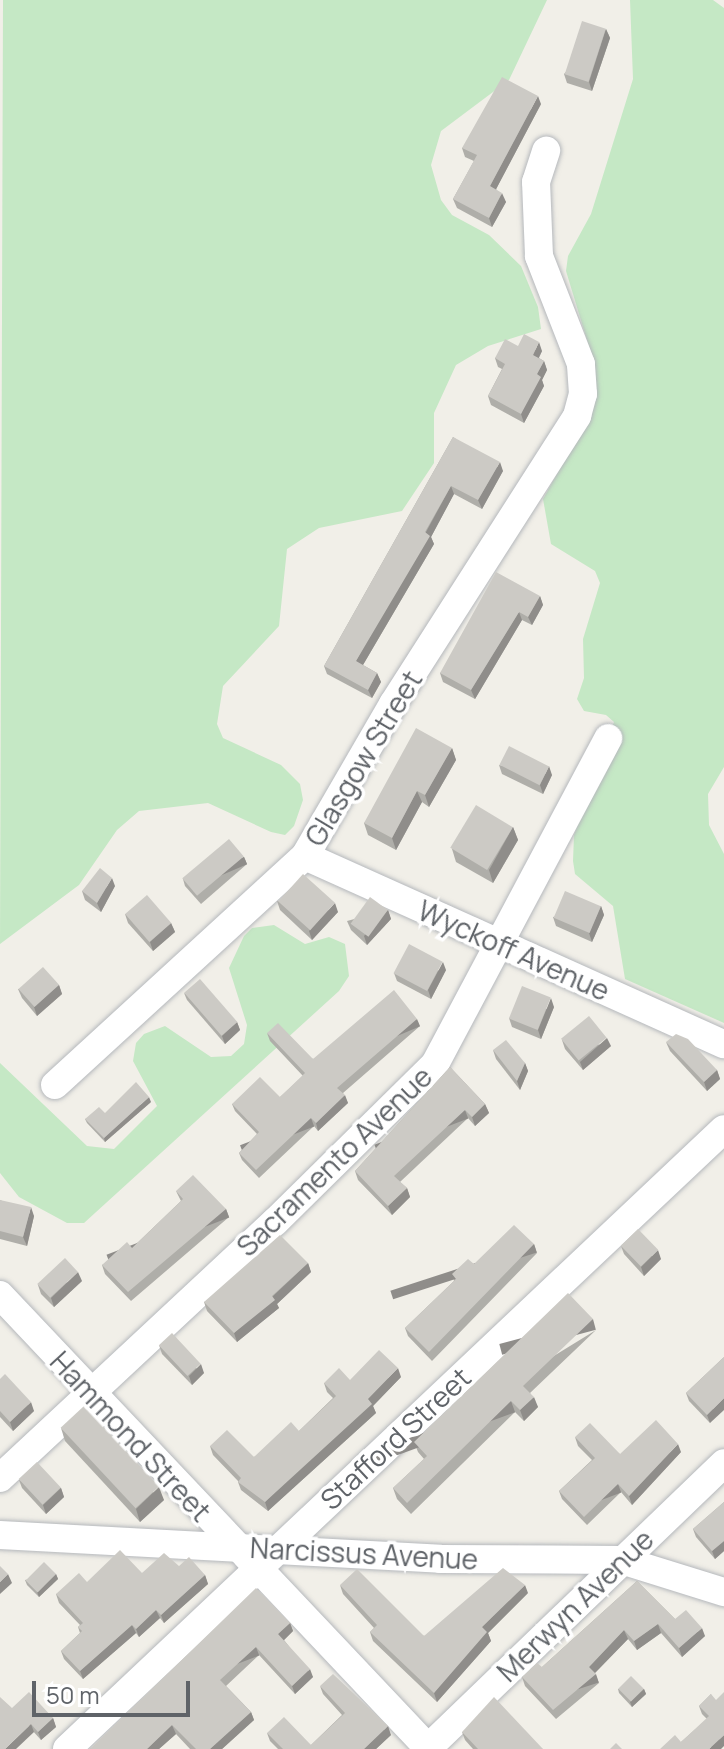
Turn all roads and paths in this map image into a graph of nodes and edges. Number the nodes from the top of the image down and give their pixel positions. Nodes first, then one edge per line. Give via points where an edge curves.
1 (546, 151) dead end
2 (608, 738) dead end
3 (305, 856) junction
4 (502, 943) junction
5 (724, 1044) edge
6 (55, 1085) dead end
7 (724, 1129) edge
8 (0, 1295) edge
9 (89, 1395) junction
10 (724, 1463) edge
11 (0, 1478) edge
12 (0, 1535) edge
13 (234, 1547) junction
14 (280, 1547) junction
15 (621, 1560) junction
16 (254, 1569) junction
17 (724, 1592) edge
18 (67, 1749) edge
19 (428, 1749) edge

1 - 3 street, Glasgow Street via 536,182 539,256 581,364 583,394 577,416 393,704
2 - 4 street, Sacramento Avenue
3 - 4 street, Wyckoff Avenue
3 - 6 street, Glasgow Street
4 - 5 street, Wyckoff Avenue
4 - 9 street, Sacramento Avenue via 435,1064
7 - 14 street, Stafford Street
8 - 9 street, Hammond Street
9 - 11 street, Sacramento Avenue
9 - 13 street, Hammond Street
10 - 15 street, Merwyn Avenue
12 - 13 street, Narcissus Avenue
13 - 14 street, Narcissus Avenue
13 - 16 street, Hammond Street
14 - 15 street, Narcissus Avenue via 440,1559
14 - 16 street, Stafford Street
15 - 17 street, Narcissus Avenue
15 - 19 street, Merwyn Avenue
16 - 18 street, Stafford Street
16 - 19 street, Hammond Street

